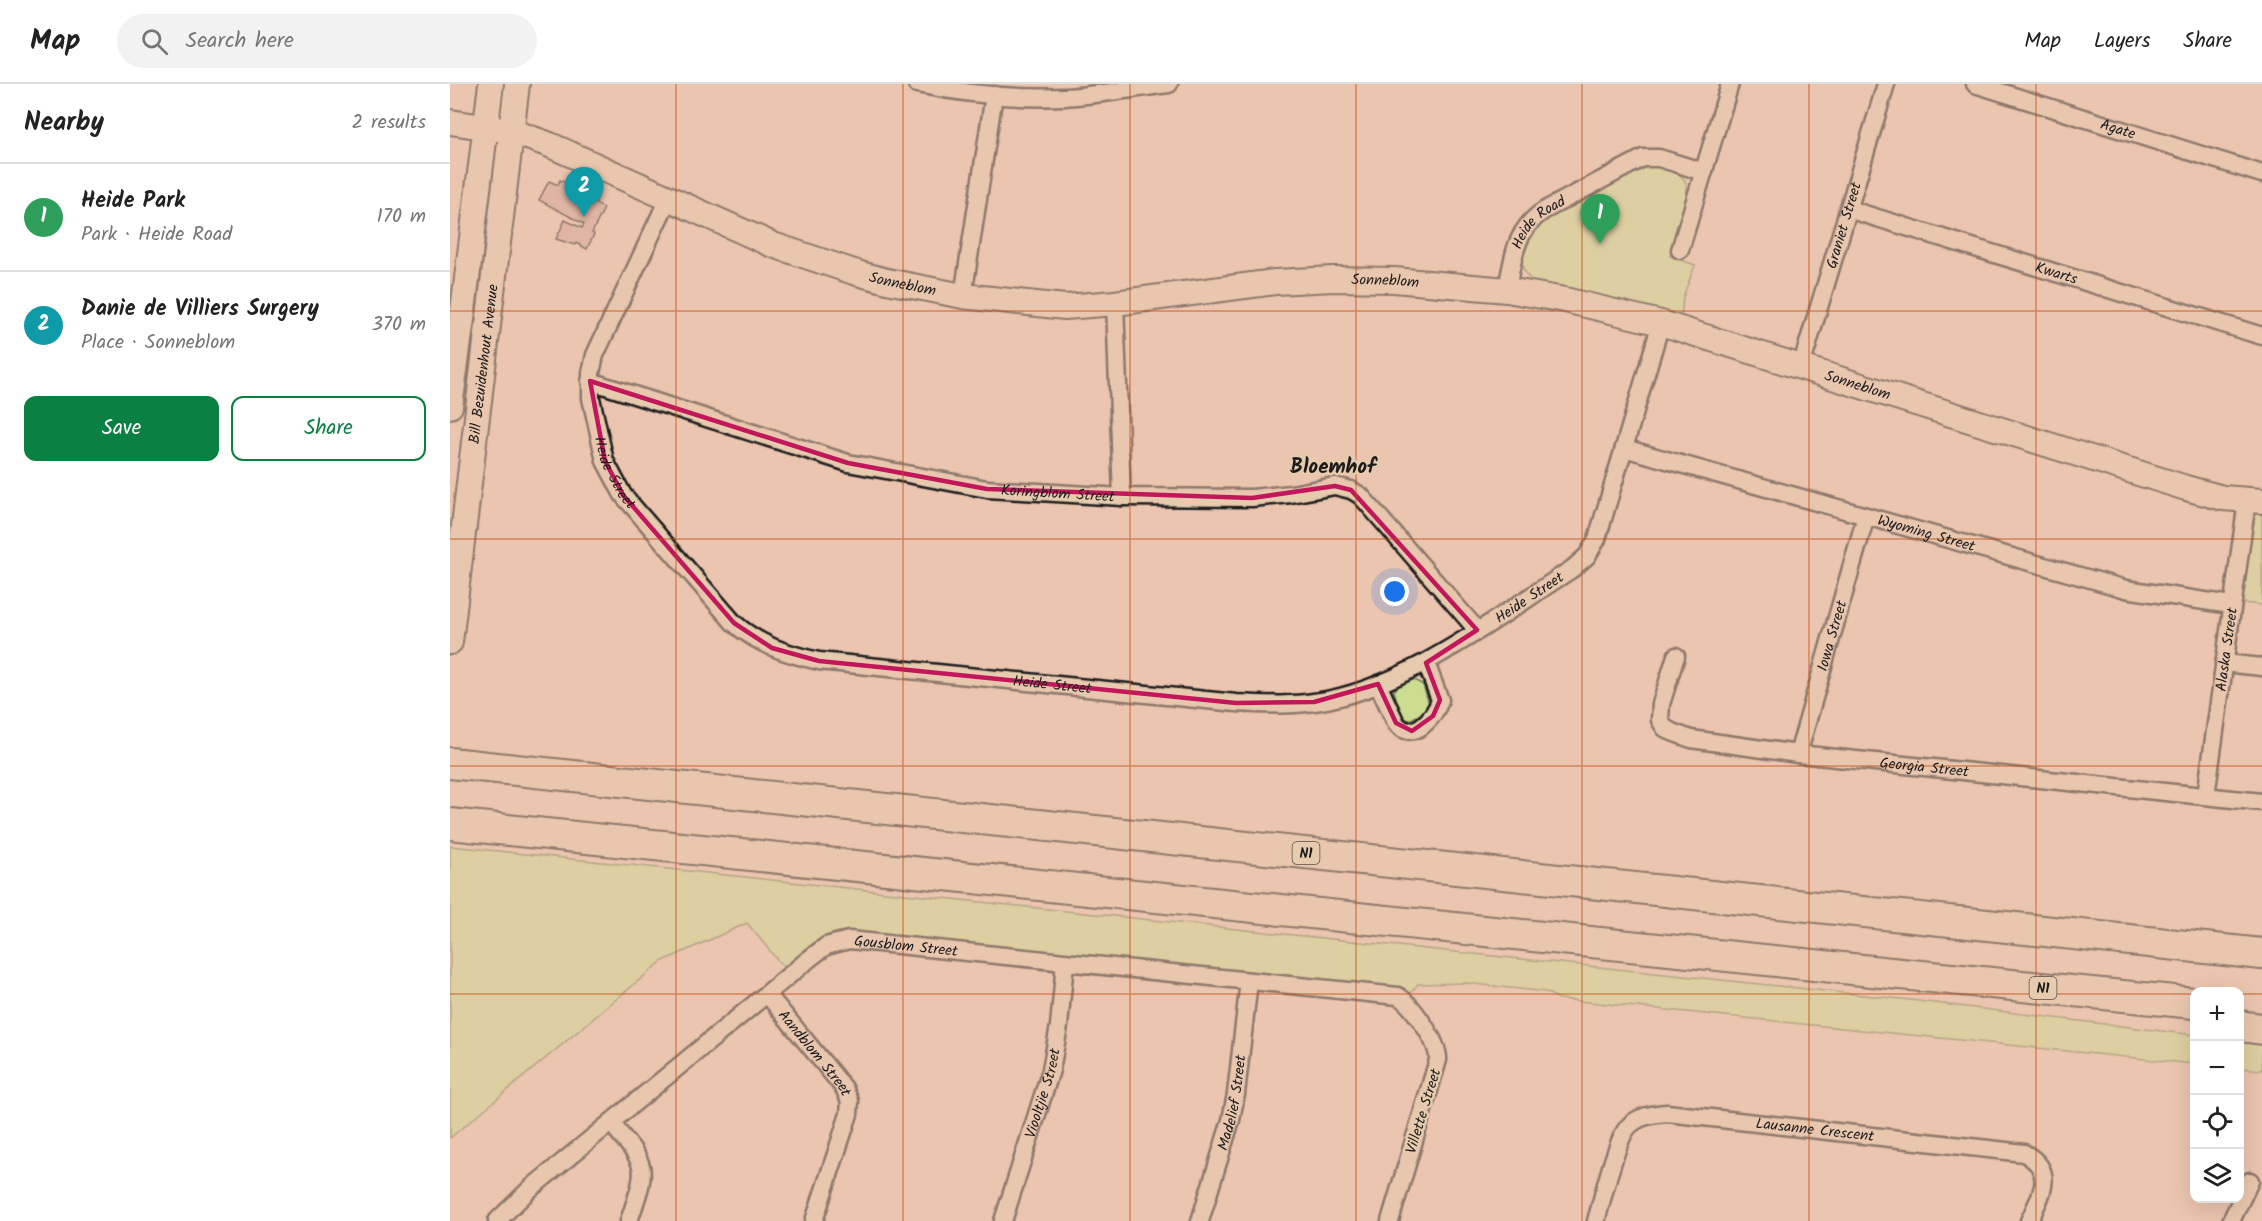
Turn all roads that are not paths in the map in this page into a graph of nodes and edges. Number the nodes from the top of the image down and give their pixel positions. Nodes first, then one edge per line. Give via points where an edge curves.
1 (490, 84) edge
2 (517, 84) edge
3 (917, 84) edge
4 (1169, 84) edge
5 (1730, 84) edge
6 (1886, 84) edge
7 (1975, 84) edge
8 (994, 96) junction
9 (450, 122) edge
10 (485, 126) junction
11 (512, 131) junction
12 (1704, 172) junction
13 (2262, 174) edge
14 (669, 197) junction
15 (1848, 209) junction
16 (1680, 250) dead end
17 (1507, 290) junction
18 (963, 296) junction
19 (1115, 303) junction
20 (1661, 323) junction
21 (2262, 336) edge
22 (1801, 367) junction
23 (590, 381) junction
24 (450, 405) edge
25 (1624, 448) junction
26 (1122, 497) junction
27 (2254, 501) edge
28 (1866, 516) junction
29 (2231, 605) junction
30 (1477, 630) junction
31 (450, 642) edge
32 (1676, 656) dead end
33 (1426, 663) junction
34 (2224, 663) junction
35 (2262, 667) edge
36 (1378, 684) junction
37 (1798, 754) junction
38 (450, 763) edge
39 (2206, 796) junction
40 (2262, 802) edge
41 (450, 824) edge
42 (2162, 943) junction
43 (2262, 948) edge
44 (2262, 954) edge
45 (1065, 963) junction
46 (1891, 973) junction
47 (1249, 981) junction
48 (767, 994) junction
49 (2190, 1003) edge
50 (1410, 1005) joint
51 (2244, 1007) edge
52 (2262, 1009) edge
53 (2190, 1019) edge
54 (2244, 1027) edge
55 (2262, 1029) edge
56 (611, 1123) junction
57 (2250, 1181) dead end
58 (497, 1221) edge
59 (629, 1221) edge
60 (814, 1221) edge
61 (1003, 1221) edge
62 (1200, 1221) edge
63 (1390, 1221) edge
64 (1596, 1221) edge
65 (2029, 1221) edge
66 (2231, 1221) edge

1 - 10 street, Bill Bezuidenhout Avenue
2 - 11 street, Bill Bezuidenhout Avenue
3 - 8 street
4 - 8 street via 1066,97
5 - 12 street
6 - 15 street, Graniet Street
7 - 13 street, Agate
8 - 18 street
9 - 10 street, Sonneblom
10 - 11 street, Sonneblom
10 - 24 street, Bill Bezuidenhout Avenue
11 - 14 street, Sonneblom
11 - 31 street, Bill Bezuidenhout Avenue
12 - 16 street
12 - 17 street, Heide Road via 1659,158 1643,158 1545,210 1531,220 1516,242
14 - 18 street, Sonneblom via 746,234 831,265
14 - 23 street, Heide Street via 595,355
15 - 21 street, Kwarts
15 - 22 street, Graniet Street
17 - 19 street, Sonneblom via 1333,279 1264,283
17 - 20 street, Sonneblom
18 - 19 street, Sonneblom via 1065,307
19 - 26 street
20 - 22 street, Sonneblom
20 - 25 street, Heide Street
22 - 27 street, Sonneblom via 2186,488
23 - 26 street, Koringblom Street via 848,463 987,489
23 - 36 street, Heide Street via 593,414 605,461 623,495 734,623 772,648 819,661 1236,703 1314,702
25 - 28 street, Wyoming Street
25 - 30 street, Heide Street via 1597,539 1587,556
26 - 30 street, Koringblom Street via 1252,498 1335,486 1347,488 1360,496
27 - 29 street, Alaska Street
28 - 29 street, Wyoming Street via 2126,589
28 - 37 street, Iowa Street
29 - 34 street, Alaska Street
30 - 33 street, Heide Street
32 - 37 street, Georgia Street via 1661,704 1660,720 1665,728 1691,739
33 - 36 street, Heide Street
33 - 36 street via 1440,700 1433,716 1412,731 1396,723
34 - 35 street
34 - 39 street, Alaska Street
37 - 39 street, Georgia Street
38 - 42 highway, N1
39 - 40 street, Georgia Street
41 - 46 highway, N1
42 - 43 highway
42 - 44 highway, N1
45 - 47 street, Gousblom Street
45 - 48 street, Gousblom Street via 840,941 826,946
45 - 61 street, Viooltjie Street via 1051,1070
46 - 49 highway, N1
46 - 53 highway via 1988,994
47 - 50 street, Gousblom Street via 1398,996
47 - 62 street, Madelief Street via 1231,1120
48 - 56 street, Gousblom Street
48 - 60 street, Aandblom Street via 844,1088 850,1101
50 - 63 street, Villette Street via 1435,1046 1438,1060
51 - 52 highway
54 - 55 highway
56 - 58 street, Gousblom Street
56 - 59 street via 639,1157 643,1168
57 - 66 street
64 - 65 street, Lausanne Crescent via 1624,1133 1638,1119 1667,1113 2024,1153 2042,1170 2044,1183

